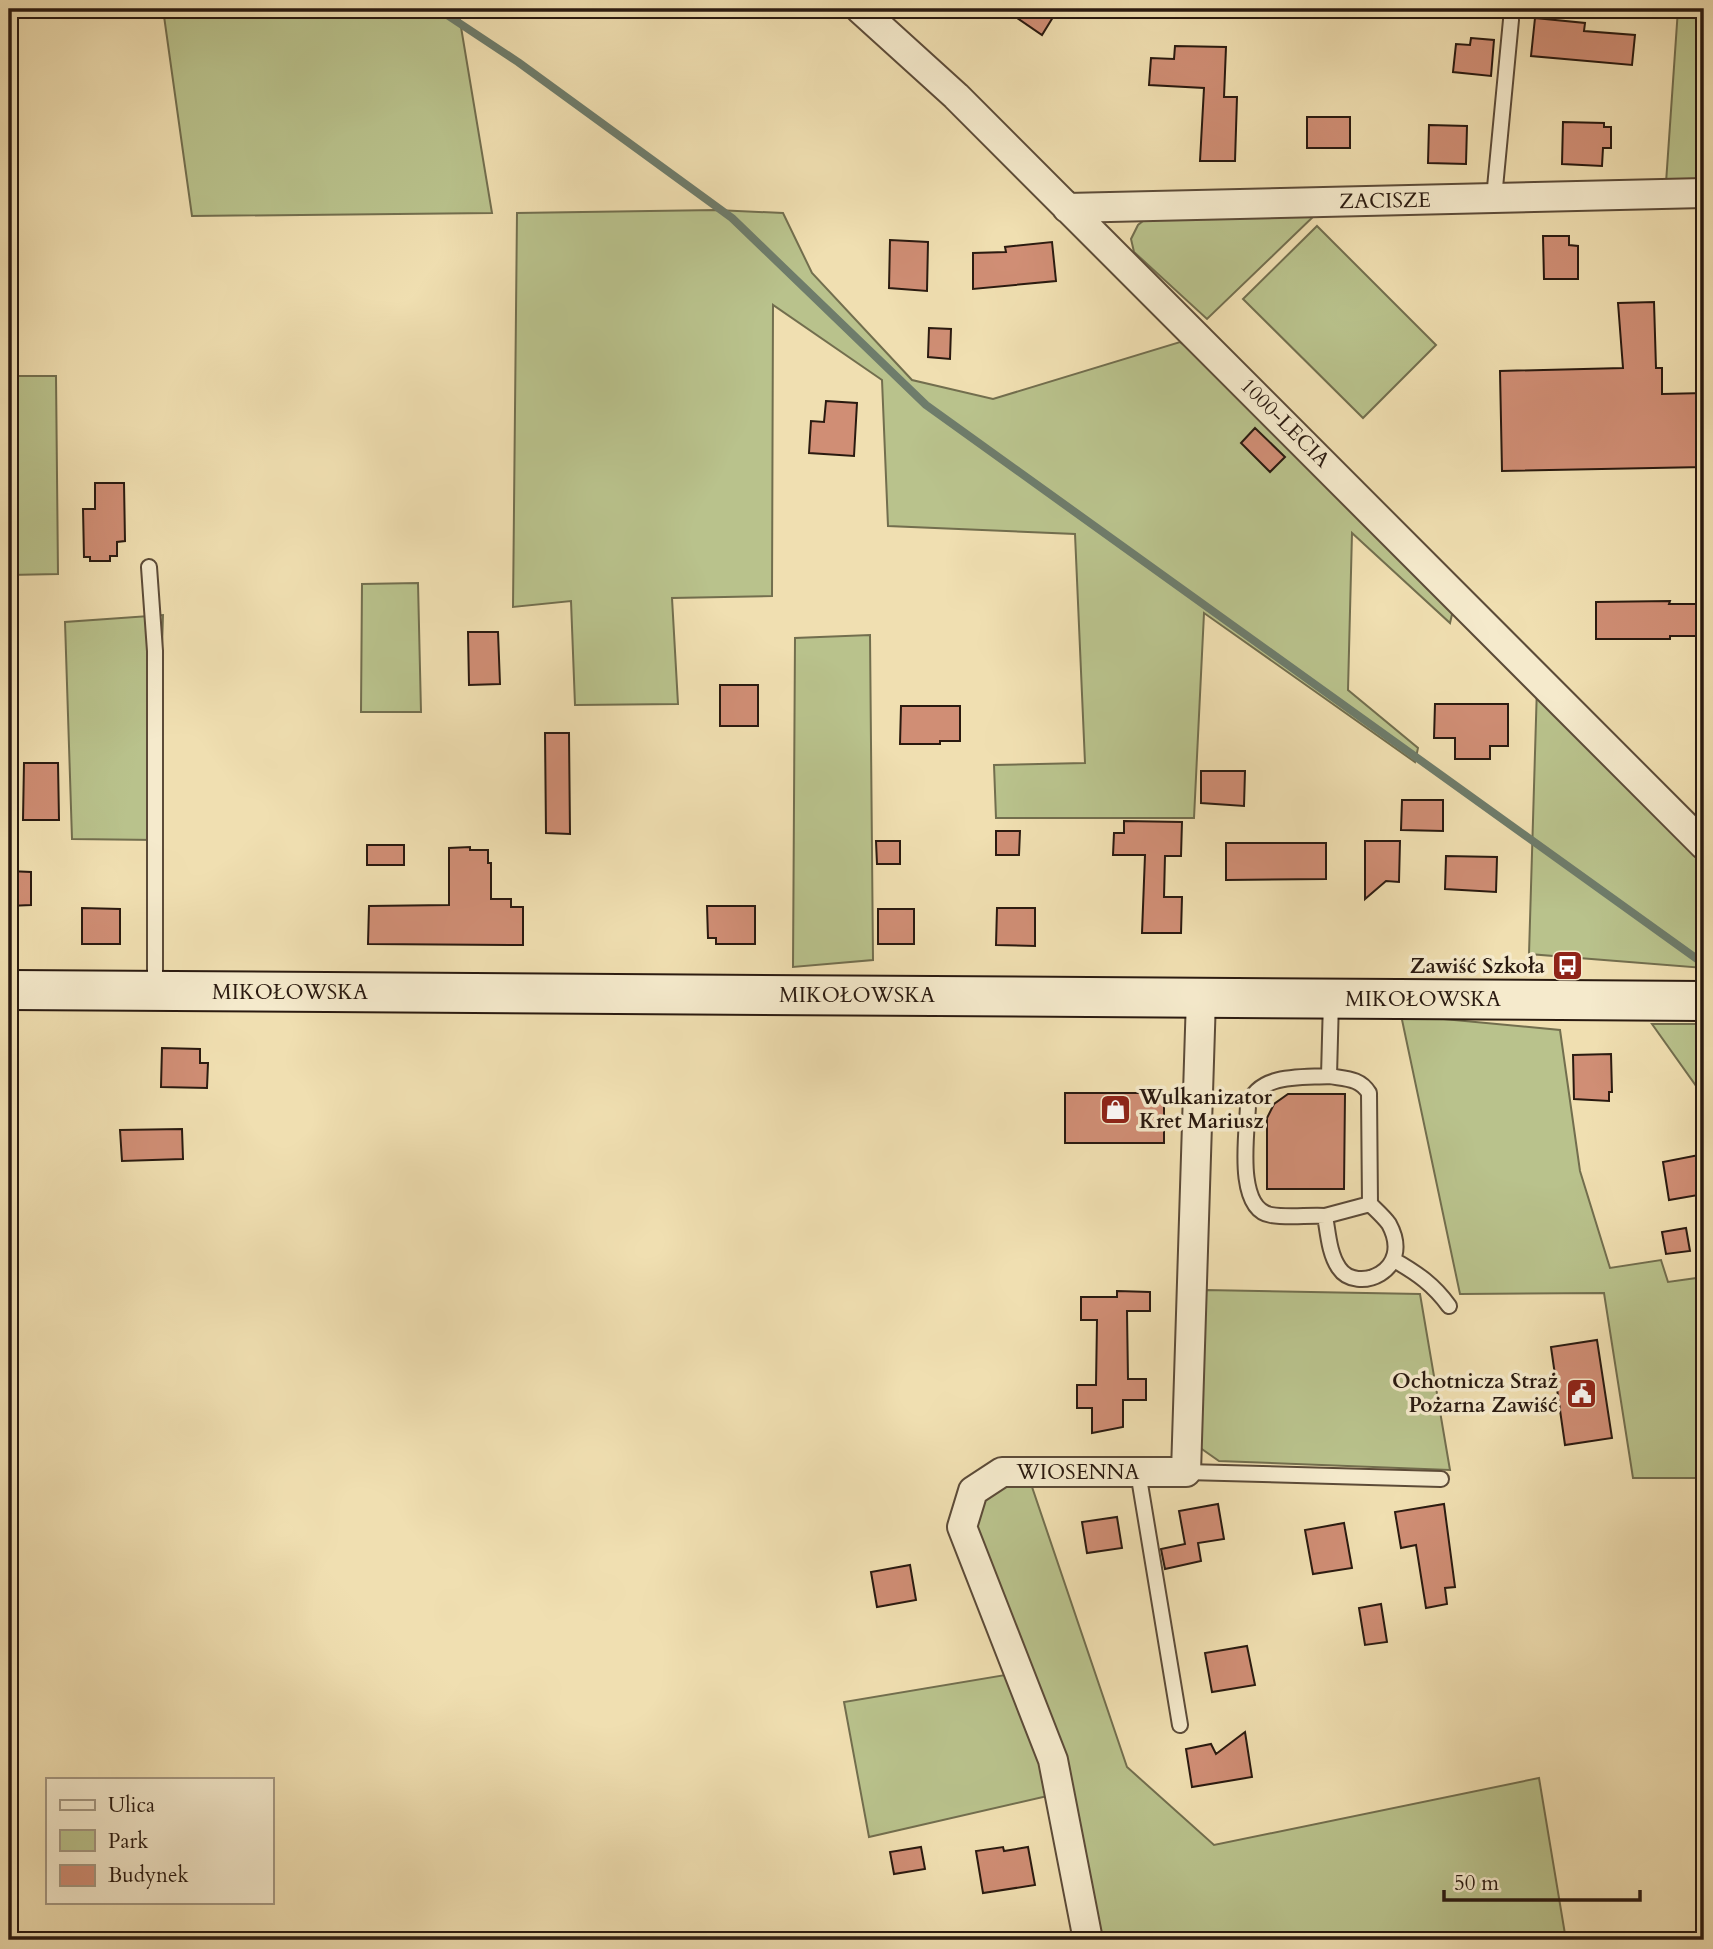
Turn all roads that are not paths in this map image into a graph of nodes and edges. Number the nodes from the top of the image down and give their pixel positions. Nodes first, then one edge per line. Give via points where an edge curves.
1 (860, 9) edge
2 (1511, 20) dead end
3 (1704, 193) edge
4 (1494, 198) junction
5 (1067, 208) junction
6 (149, 567) dead end
7 (1704, 845) edge
8 (9, 990) edge
9 (155, 991) junction
10 (1201, 998) junction
11 (1331, 999) junction
12 (1704, 1001) edge
13 (1329, 1076) junction
14 (1370, 1204) junction
15 (1325, 1216) junction
16 (1394, 1260) junction
17 (1449, 1306) dead end
18 (1138, 1472) junction
19 (1186, 1472) junction
20 (1441, 1479) dead end
21 (1180, 1726) dead end
22 (1088, 1940) edge

1 - 5 street, 1000-LECIA via 956,96
2 - 4 lane
3 - 4 street, ZACISZE
4 - 5 street, ZACISZE
5 - 7 street, 1000-LECIA
6 - 9 lane via 155,651
8 - 9 main road, MIKOŁOWSKA
9 - 10 main road, MIKOŁOWSKA
10 - 11 main road, MIKOŁOWSKA
10 - 19 street
11 - 12 main road, MIKOŁOWSKA
11 - 13 lane
13 - 14 lane via 1356,1080 1368,1094
13 - 15 lane via 1269,1083 1251,1095 1248,1106 1246,1178 1254,1201 1269,1215
14 - 15 lane
14 - 16 lane via 1388,1222 1396,1242
15 - 16 lane via 1333,1254 1340,1270 1350,1277 1367,1279 1382,1274
16 - 17 lane via 1419,1273
18 - 19 street, WIOSENNA
18 - 21 lane
18 - 22 street, WIOSENNA via 1002,1472 973,1491 962,1527 1053,1760
19 - 20 lane

